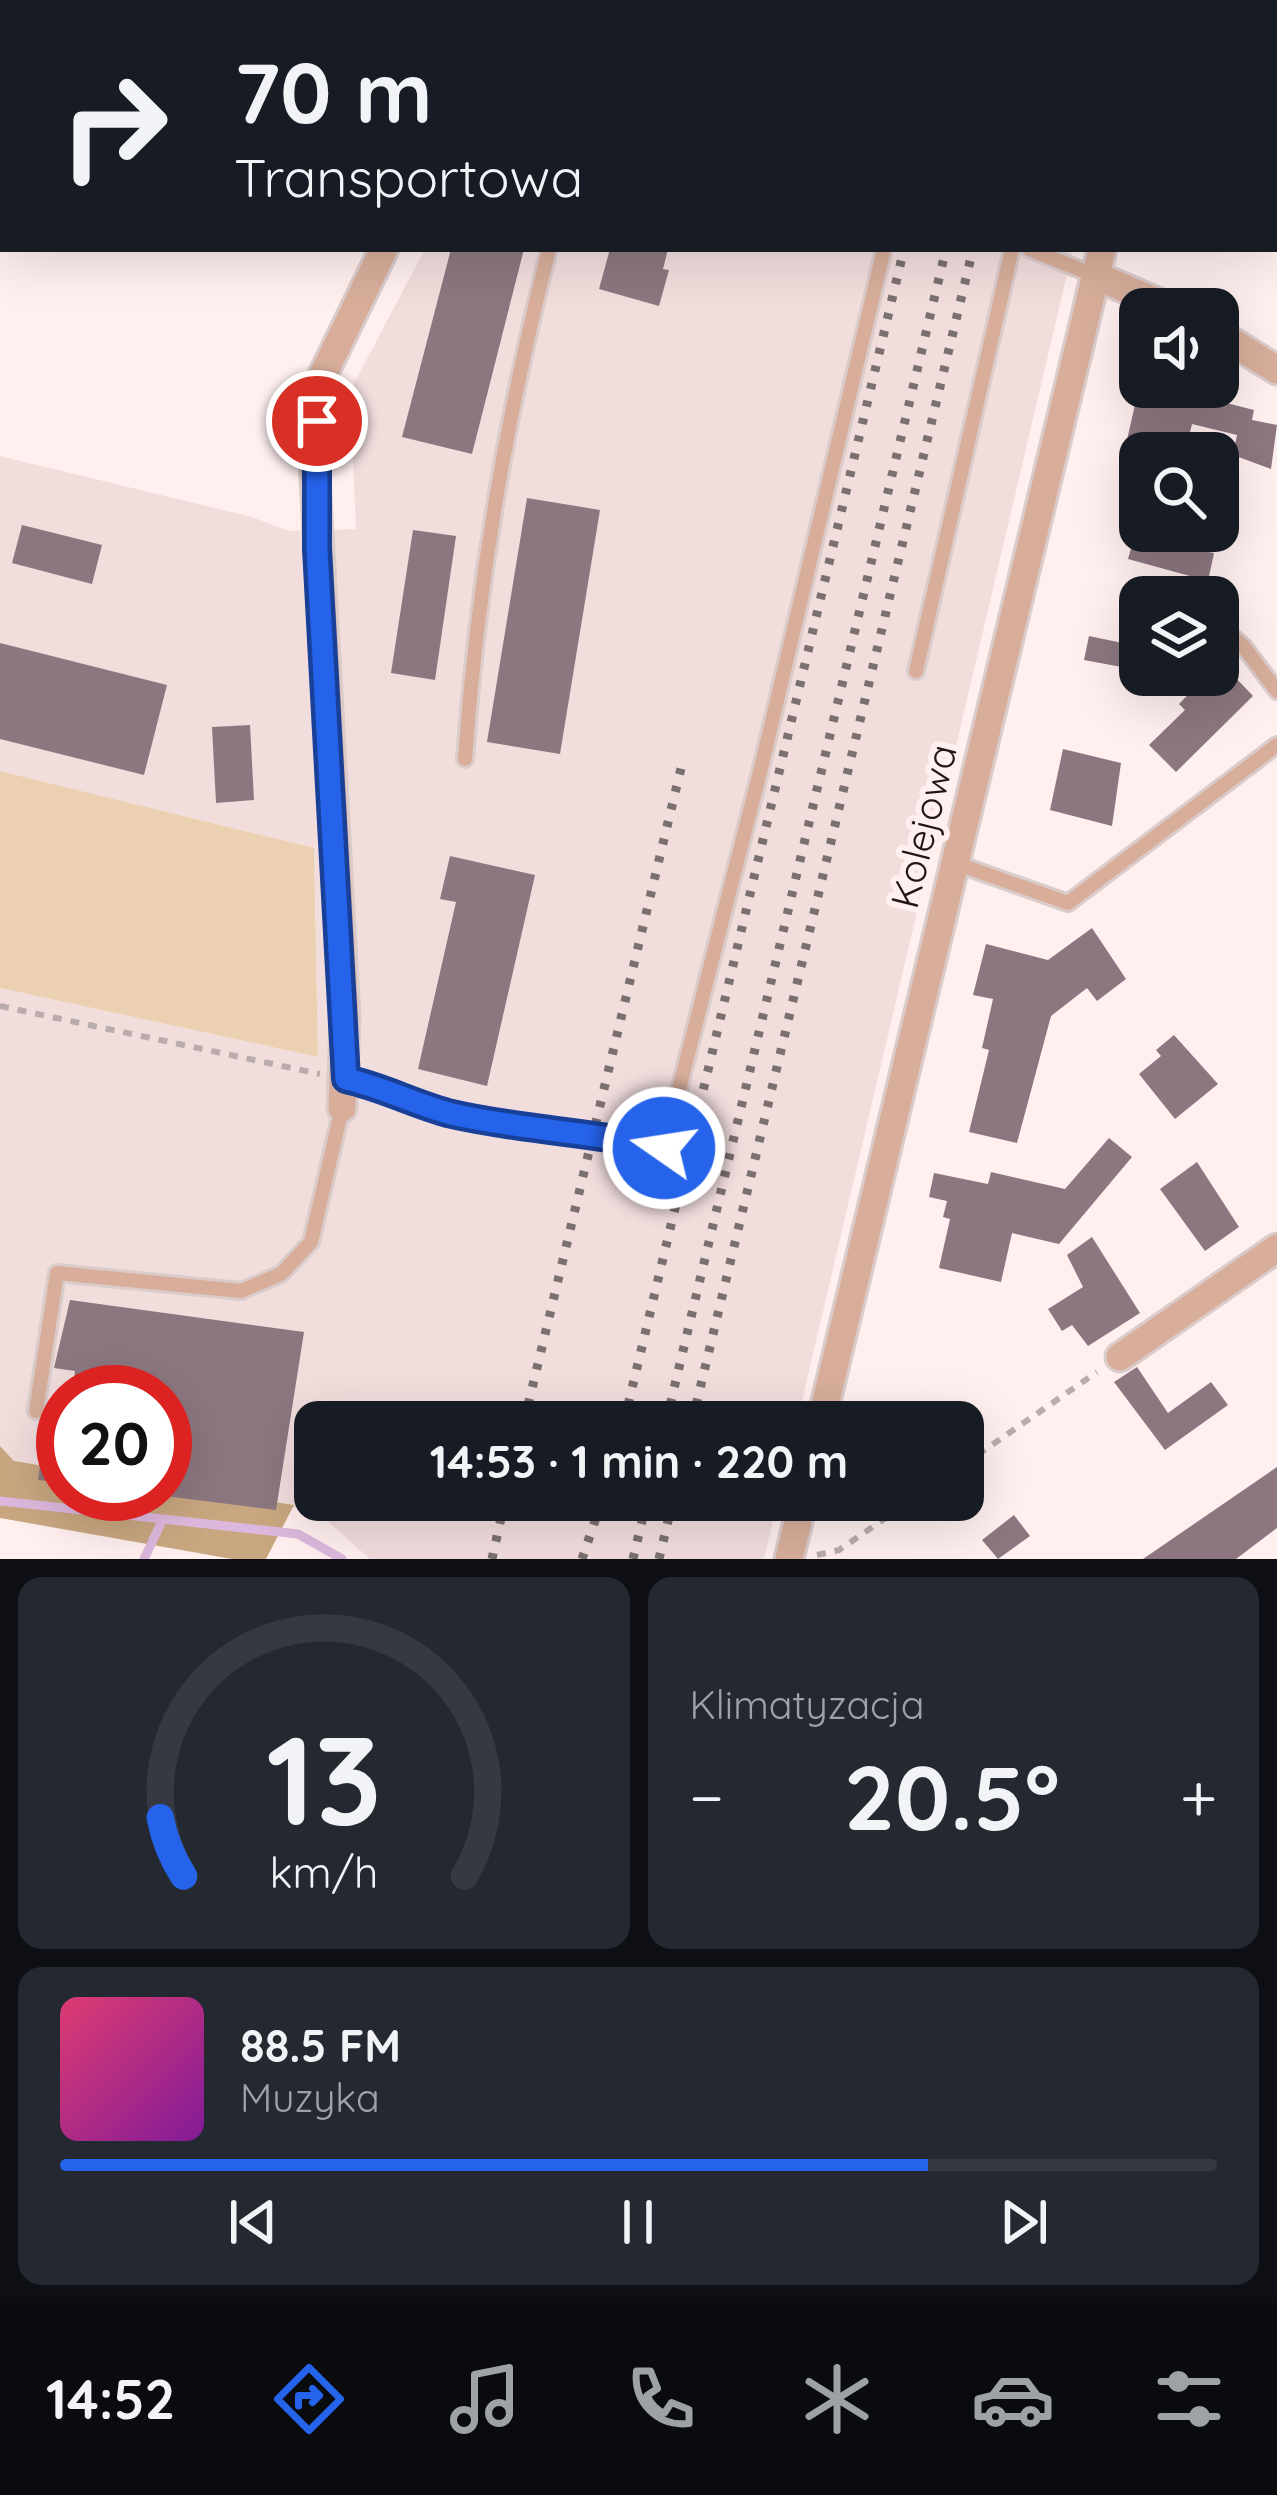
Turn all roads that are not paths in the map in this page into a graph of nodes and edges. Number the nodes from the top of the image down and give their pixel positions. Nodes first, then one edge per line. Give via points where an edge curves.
1 (383, 252) edge
2 (548, 252) edge
3 (883, 252) edge
4 (1011, 252) edge
5 (1045, 252) edge
6 (1099, 262) edge
7 (1140, 288) edge
8 (1239, 346) edge
9 (1277, 370) edge
10 (1239, 643) edge
11 (916, 671) dead end
12 (1277, 692) edge
13 (1273, 756) edge
14 (465, 759) dead end
15 (955, 863) junction
16 (346, 1079) junction
17 (343, 1108) joint
18 (1277, 1249) edge
19 (1120, 1357) road end
20 (43, 1365) edge
21 (826, 1401) edge
22 (802, 1521) edge
23 (800, 1558) edge

1 - 16 street via 320,381 314,461
2 - 14 lane via 508,418 474,623
3 - 16 lane via 664,1148 451,1114
4 - 11 lane
5 - 6 lane
6 - 7 street
6 - 15 street, Kolejowa
8 - 9 street
10 - 12 lane
13 - 15 lane via 1068,903
15 - 21 street, Kolejowa
16 - 17 street
17 - 20 lane via 311,1242 281,1274 242,1292 57,1273
18 - 19 street
22 - 23 street

